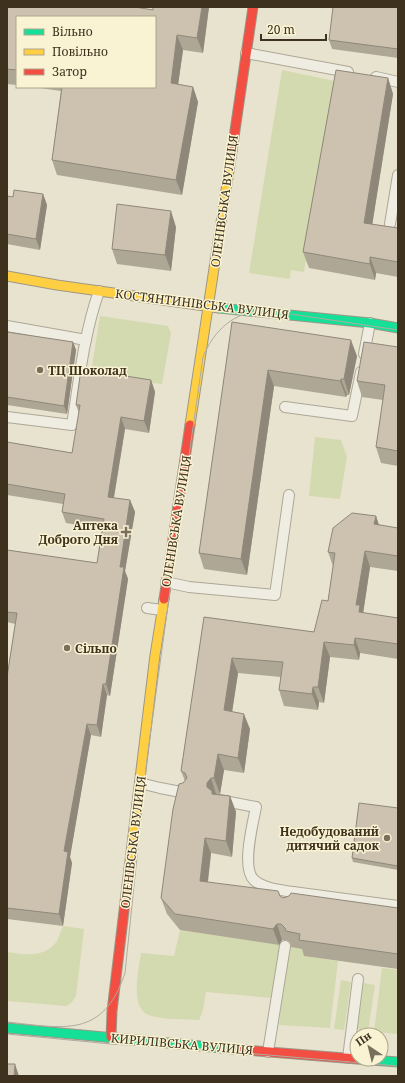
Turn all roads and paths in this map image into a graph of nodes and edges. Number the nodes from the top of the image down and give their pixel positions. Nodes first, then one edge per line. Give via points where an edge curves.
1 (253, 7) edge
2 (246, 53) junction
3 (398, 82) edge
4 (398, 175) edge
5 (390, 224) dead end
6 (7, 276) edge
7 (99, 291) junction
8 (209, 307) junction
9 (370, 323) junction
10 (7, 326) edge
11 (398, 328) edge
12 (86, 340) junction
13 (285, 407) dead end
14 (7, 417) edge
15 (289, 495) dead end
16 (166, 582) junction
17 (147, 608) dead end
18 (162, 610) junction
19 (140, 783) junction
20 (186, 792) edge
21 (219, 800) edge
22 (293, 892) junction
23 (398, 906) edge
24 (290, 907) edge
25 (285, 946) edge
26 (358, 979) dead end
27 (356, 1027) edge
28 (7, 1028) edge
29 (110, 1037) junction
30 (268, 1052) junction
31 (349, 1059) edge

1 - 2 street, ОЛЕНІВСЬКА ВУЛИЦЯ
2 - 3 lane
2 - 8 street, ОЛЕНІВСЬКА ВУЛИЦЯ
4 - 5 lane
6 - 7 street, КОСТЯНТИНІВСЬКА ВУЛИЦЯ
7 - 8 street, КОСТЯНТИНІВСЬКА ВУЛИЦЯ
7 - 12 lane
8 - 9 street, КОСТЯНТИНІВСЬКА ВУЛИЦЯ
8 - 16 street, ОЛЕНІВСЬКА ВУЛИЦЯ
9 - 11 street, КОСТЯНТИНІВСЬКА ВУЛИЦЯ
9 - 13 lane via 352,416
10 - 12 lane
12 - 14 lane via 72,425
15 - 16 lane via 275,595 188,587
16 - 18 street, ОЛЕНІВСЬКА ВУЛИЦЯ
17 - 18 lane
18 - 19 street, ОЛЕНІВСЬКА ВУЛИЦЯ via 152,654
19 - 20 lane
19 - 29 street, ОЛЕНІВСЬКА ВУЛИЦЯ
21 - 22 lane via 256,807 248,857 253,879 264,886
22 - 23 lane
22 - 24 lane
25 - 30 lane
26 - 27 lane
28 - 29 street, КИРИЛІВСЬКА ВУЛИЦЯ
29 - 30 street, КИРИЛІВСЬКА ВУЛИЦЯ
30 - 31 street, КИРИЛІВСЬКА ВУЛИЦЯ

